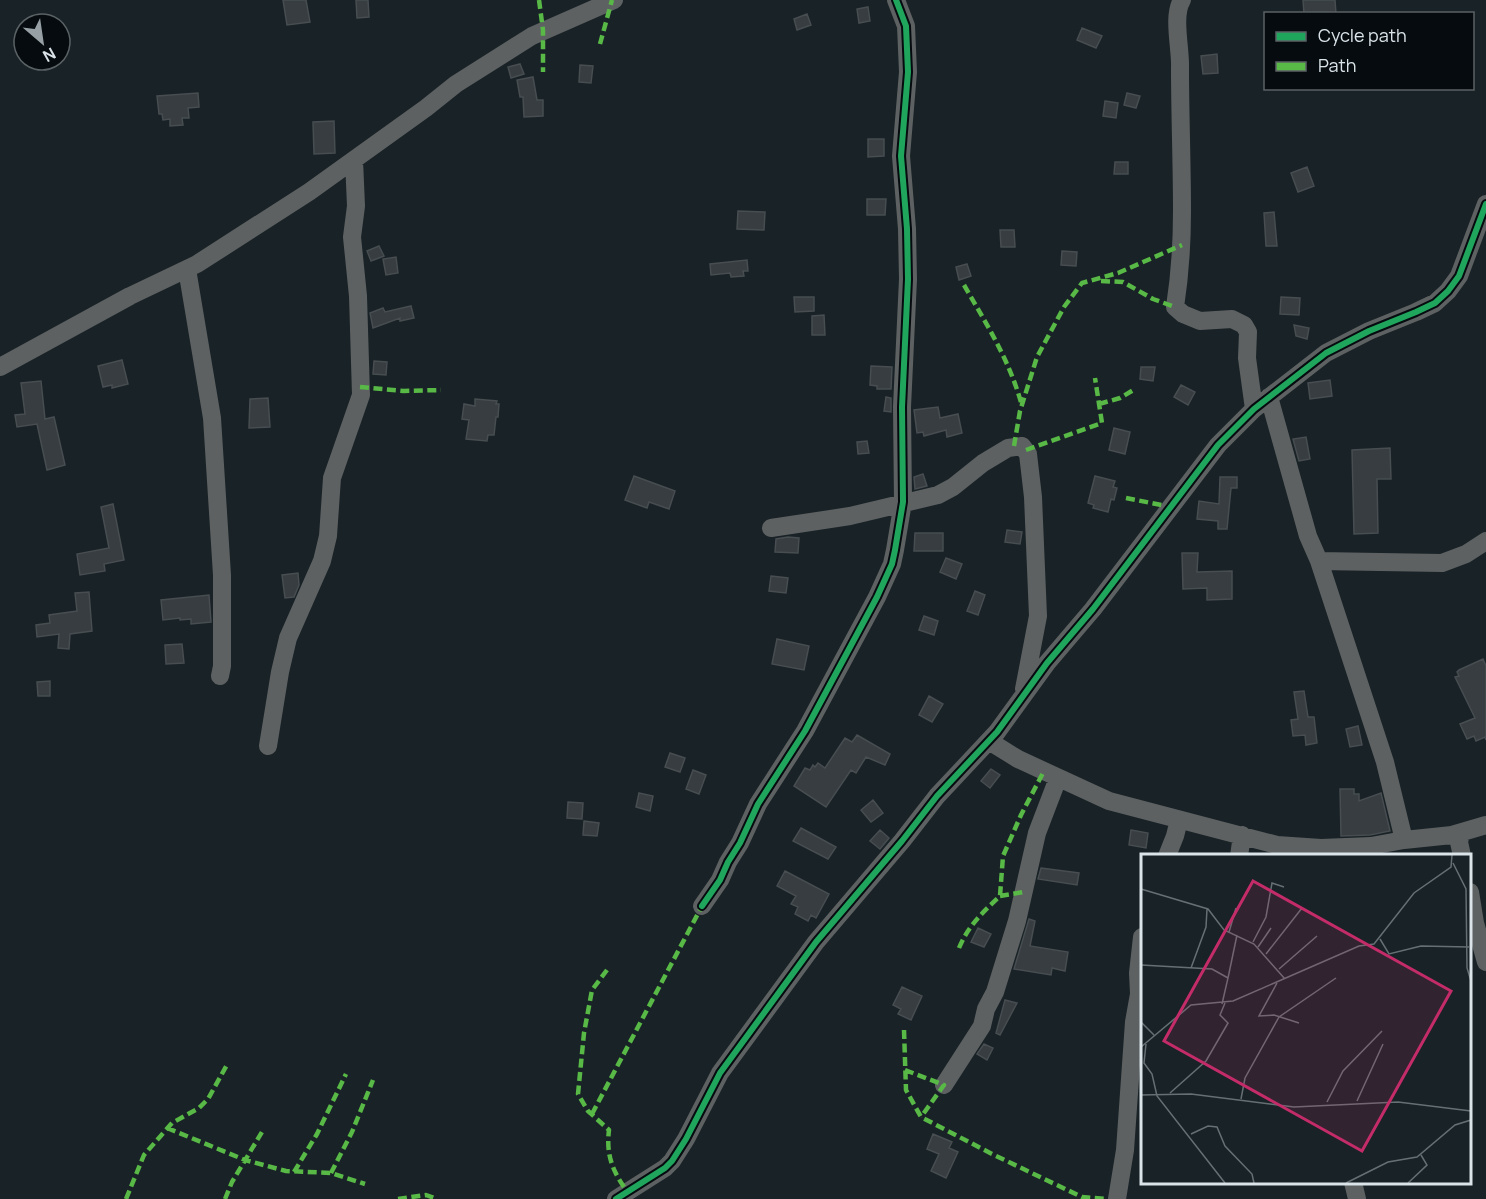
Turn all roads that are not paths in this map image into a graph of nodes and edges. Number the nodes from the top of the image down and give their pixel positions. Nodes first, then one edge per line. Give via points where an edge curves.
1 (614, 0) edge
2 (896, 0) edge
3 (1182, 0) edge
4 (354, 160) junction
5 (1486, 204) edge
6 (187, 269) junction
7 (0, 367) edge
8 (1269, 397) junction
9 (1254, 409) junction
10 (903, 502) junction
11 (771, 528) dead end
12 (1486, 541) edge
13 (1319, 561) junction
14 (220, 676) dead end
15 (1023, 693) junction
16 (989, 741) junction
17 (268, 746) dead end
18 (1059, 778) junction
19 (1179, 820) junction
20 (1486, 825) edge
21 (1461, 833) junction
22 (1242, 835) junction
23 (1404, 840) junction
24 (1291, 851) edge
25 (1167, 854) edge
26 (1239, 854) edge
27 (1462, 854) edge
28 (1471, 898) edge
29 (702, 906) dead end
30 (1141, 951) edge
31 (1486, 962) edge
32 (944, 1085) dead end
33 (1353, 1184) edge
34 (616, 1199) edge
35 (1117, 1199) edge
36 (1357, 1199) edge

1 - 4 street via 532,36 456,84
2 - 10 street via 906,26 908,72 901,156 908,269 902,398
3 - 9 street via 1177,17 1181,273 1175,307 1200,321 1232,319 1244,325 1248,332 1247,358
4 - 6 street
4 - 17 street via 356,206 352,237 361,395 332,478 322,561 288,638
5 - 8 street via 1459,276 1435,303 1326,352
6 - 7 street
6 - 14 street via 212,418 222,575
8 - 9 street
8 - 13 street via 1308,536
9 - 15 street via 1218,445 1111,586
10 - 11 street via 850,516
10 - 15 street via 938,495 995,456 1023,462 1031,471 1038,616
10 - 29 street via 892,564 877,597 805,731 758,804 720,880
12 - 13 street via 1442,563
13 - 23 street via 1385,762
15 - 16 street
16 - 18 street
16 - 34 street via 937,796 816,942 720,1073 672,1161
18 - 19 street via 1109,801
18 - 32 street via 1037,833 1017,921 995,992 982,1026
19 - 22 street
19 - 25 street
20 - 21 street
21 - 23 street
21 - 27 street
22 - 24 street
22 - 26 street
23 - 24 street
28 - 31 street
30 - 35 street via 1125,1150
33 - 36 street

